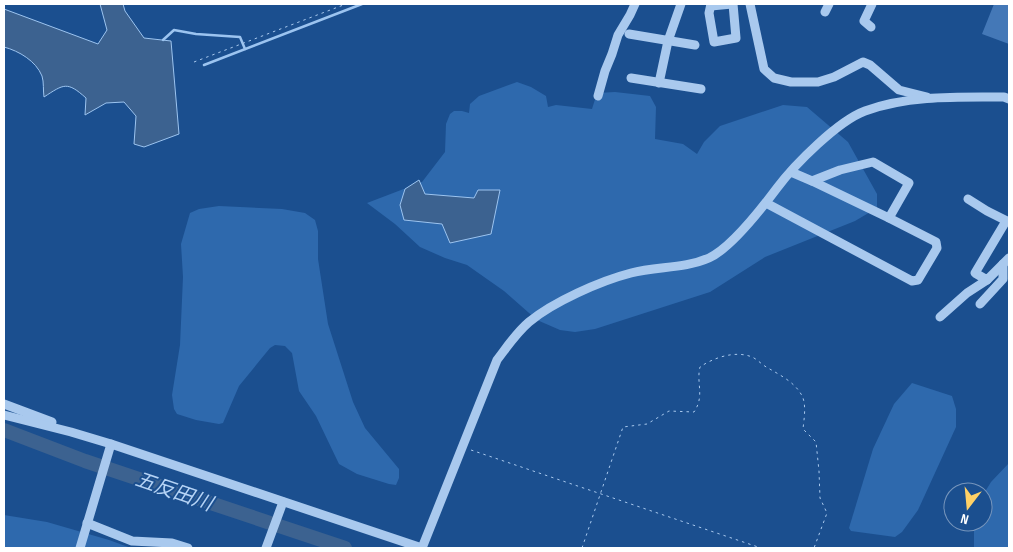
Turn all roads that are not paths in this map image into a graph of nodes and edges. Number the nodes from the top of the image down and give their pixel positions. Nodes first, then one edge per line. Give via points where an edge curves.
1 (635, 4) edge
2 (681, 4) edge
3 (732, 4) edge
4 (750, 4) edge
5 (872, 4) edge
6 (711, 5) edge
7 (871, 27) dead end
8 (629, 34) dead end
9 (668, 40) junction
10 (695, 45) dead end
11 (631, 78) dead end
12 (659, 83) junction
13 (701, 89) dead end
14 (598, 96) dead end
15 (930, 98) junction
16 (1009, 99) edge
17 (791, 172) junction
18 (812, 181) junction
19 (968, 199) dead end
20 (766, 203) junction
21 (889, 218) junction
22 (1008, 221) edge
23 (1006, 261) edge
24 (987, 280) junction
25 (980, 304) dead end
26 (940, 317) dead end
27 (4, 404) edge
28 (4, 415) edge
29 (111, 444) junction
30 (283, 502) junction
31 (87, 523) junction
32 (80, 548) edge
33 (188, 548) edge
34 (266, 548) edge
35 (422, 548) edge

1 - 14 street via 618,35
2 - 9 street
3 - 6 street
3 - 6 street via 736,38 714,42 709,13
4 - 15 street via 764,68 774,78 818,82 863,62 899,90
5 - 7 street via 864,21
8 - 9 street
9 - 10 street
9 - 12 street
11 - 12 street
12 - 13 street
15 - 16 street
15 - 17 street via 864,112 806,154
17 - 18 street
17 - 20 street
18 - 21 street
18 - 21 street via 873,162 909,182
19 - 22 street
20 - 21 street via 912,281 918,280 937,248 936,242
20 - 35 street via 728,245 710,258 683,266 631,273 588,289 546,310 514,337 497,360
22 - 24 street via 975,274
23 - 24 street
23 - 25 street via 1003,279
24 - 26 street
27 - 29 street
28 - 29 street
29 - 30 street
29 - 31 street
30 - 34 street
30 - 35 street
31 - 32 street
31 - 33 street via 132,541 172,543

